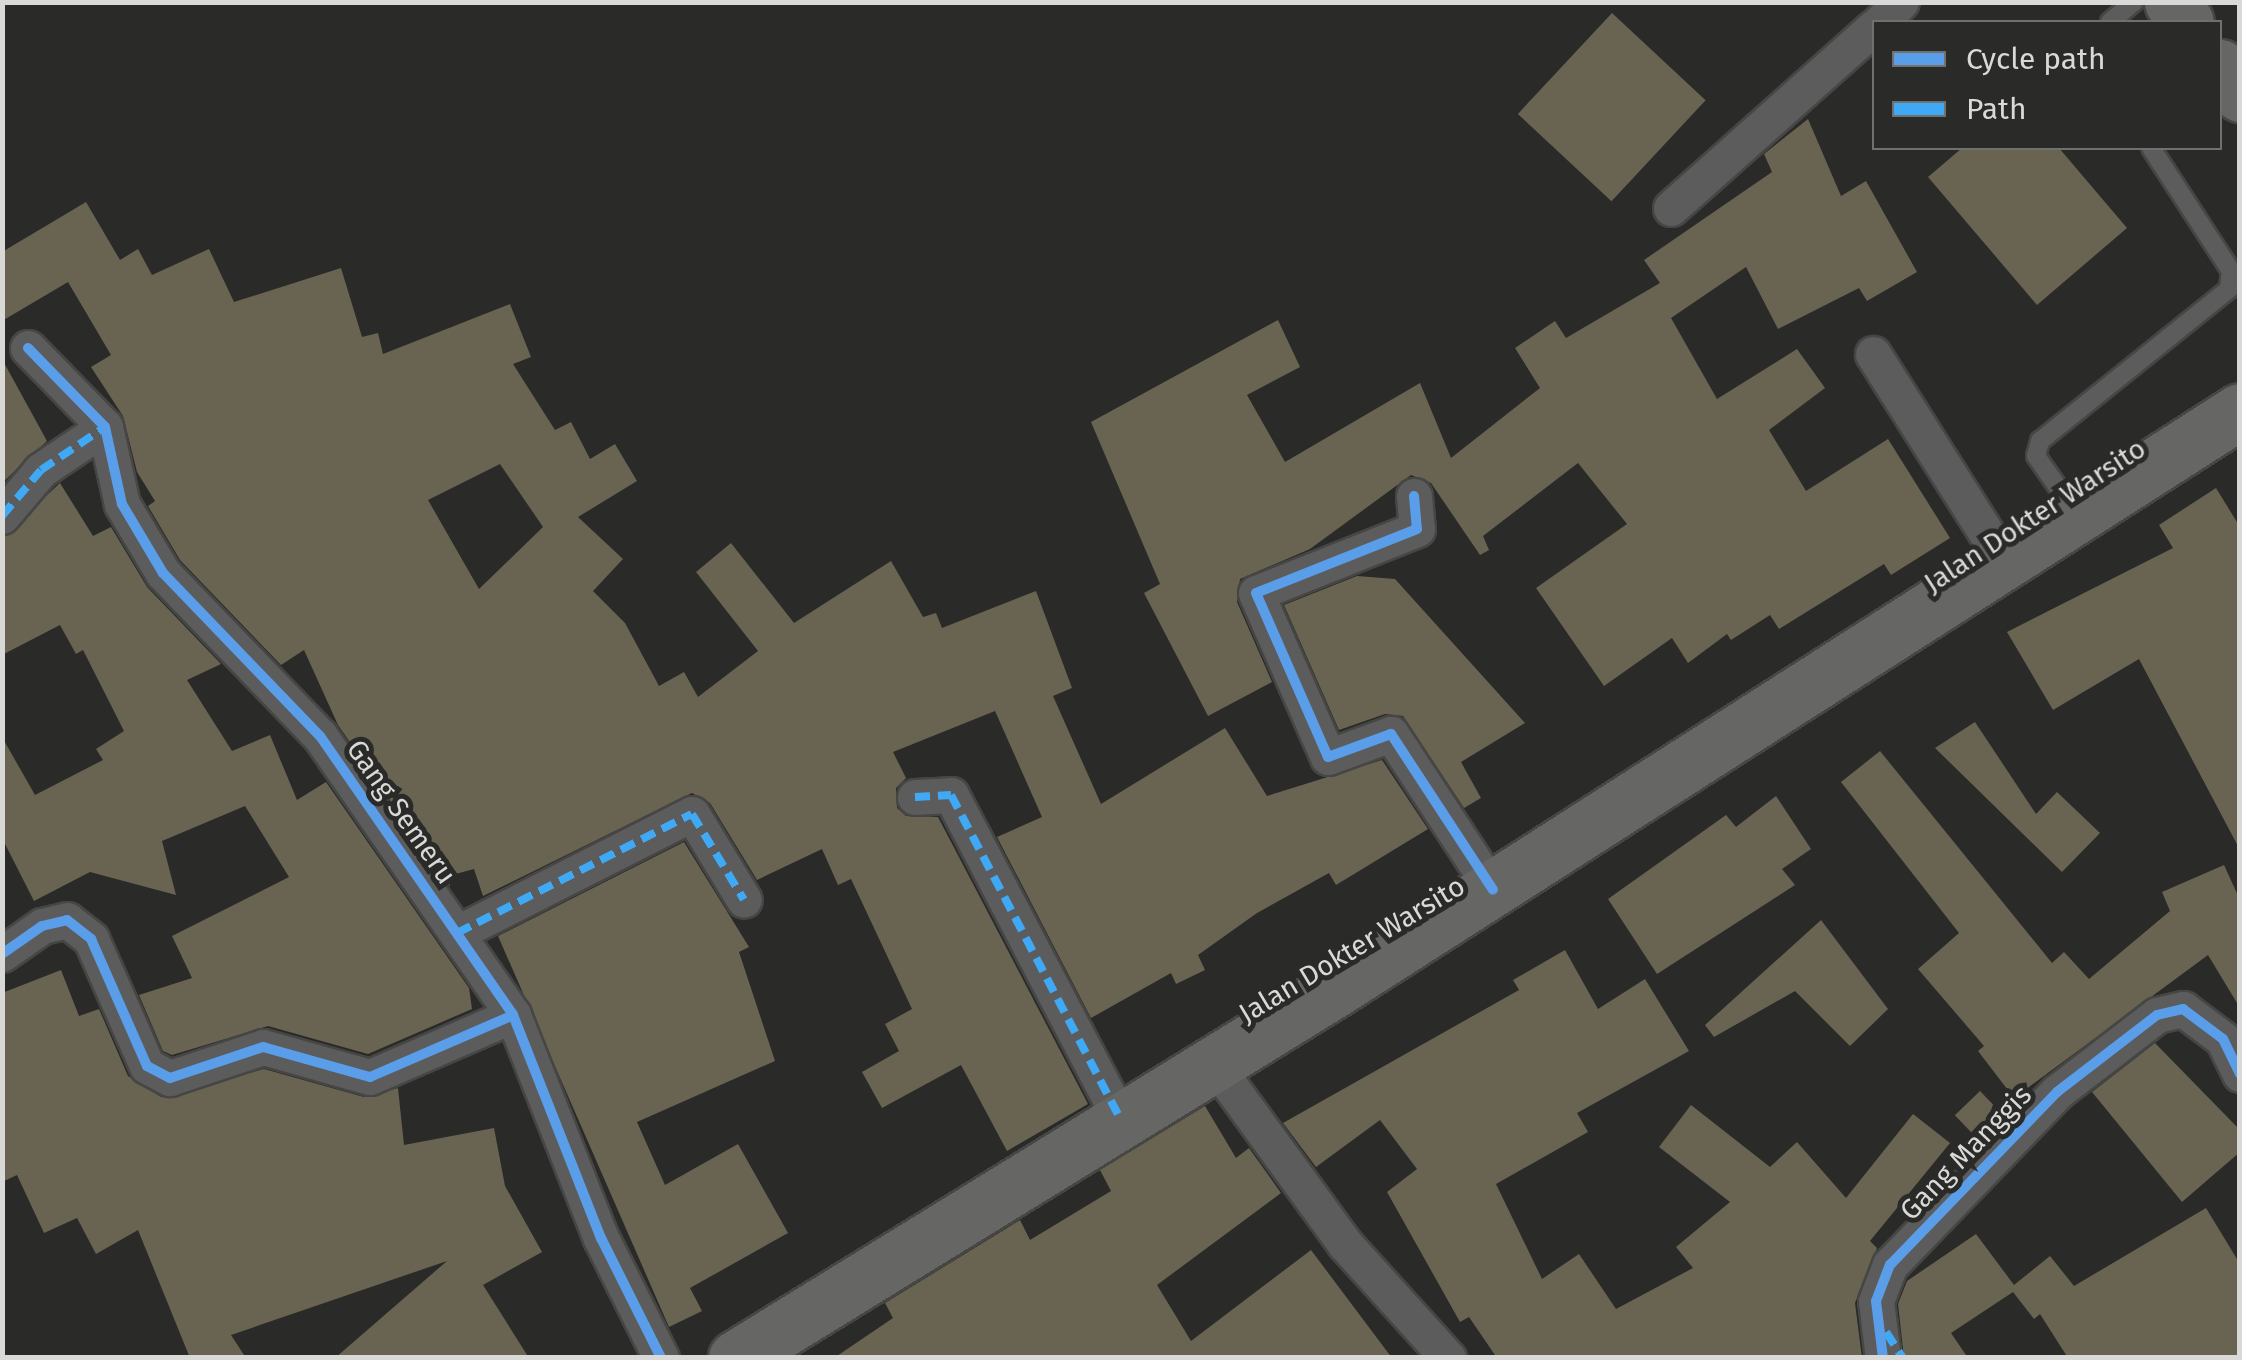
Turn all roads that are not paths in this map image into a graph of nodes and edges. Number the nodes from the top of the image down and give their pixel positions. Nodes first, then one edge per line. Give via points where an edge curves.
1 (1901, 2) edge
2 (2134, 2) edge
3 (1882, 20) edge
4 (2112, 20) edge
5 (1872, 29) edge
6 (2222, 70) edge
7 (2240, 94) edge
8 (2152, 150) edge
9 (1671, 208) dead end
10 (28, 348) dead end
11 (1872, 354) dead end
12 (2240, 411) edge
13 (105, 428) junction
14 (1414, 496) dead end
15 (2, 516) edge
16 (2078, 516) junction
17 (2004, 563) junction
18 (915, 797) dead end
19 (1493, 890) junction
20 (744, 900) dead end
21 (457, 933) junction
22 (2, 954) edge
23 (513, 1014) junction
24 (1212, 1061) junction
25 (2240, 1074) edge
26 (1119, 1117) junction
27 (1882, 1341) edge
28 (661, 1358) edge
29 (736, 1358) edge
30 (1448, 1358) edge
31 (1903, 1358) edge

1 - 3 street
2 - 4 lane
5 - 9 street
6 - 7 main road
8 - 16 lane via 2231,271 2229,289 2040,442 2036,456
10 - 13 street
11 - 17 street
12 - 16 main road, Jalan Dokter Warsito
13 - 15 street via 40,470
13 - 21 street, Gang Semeru via 122,504 163,572 320,736
14 - 19 street via 1417,529 1256,593 1328,757 1391,734
16 - 17 main road, Jalan Dokter Warsito
17 - 19 main road, Jalan Dokter Warsito
18 - 26 street via 951,795
19 - 24 main road, Jalan Dokter Warsito
20 - 21 street via 692,814
21 - 23 street, Gang Semeru
22 - 23 street via 42,926 67,920 91,940 148,1066 170,1078 264,1047 370,1077
23 - 28 street, Gang Semeru via 601,1238
24 - 26 main road, Jalan Dokter Warsito
24 - 30 street via 1345,1244
25 - 27 street, Gang Manggis via 2223,1039 2202,1021 2183,1009 2157,1015 2057,1092 1902,1250 1876,1301
26 - 29 main road, Jalan Dokter Warsito
27 - 31 street

